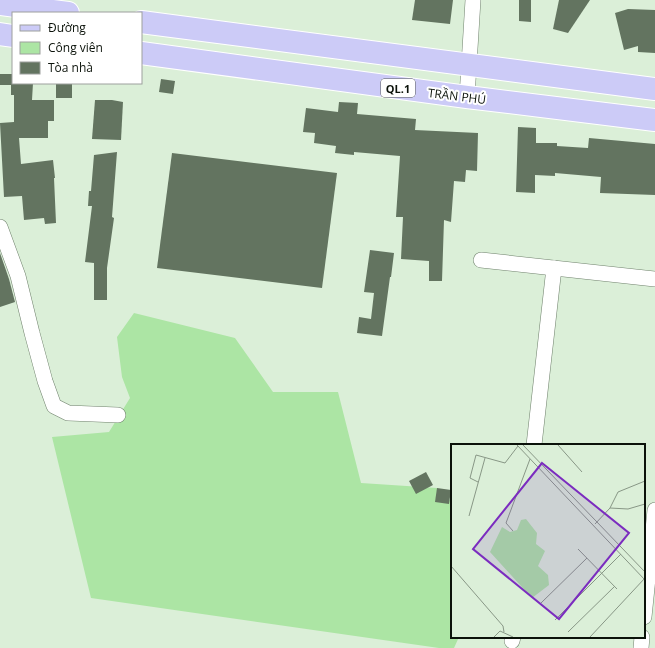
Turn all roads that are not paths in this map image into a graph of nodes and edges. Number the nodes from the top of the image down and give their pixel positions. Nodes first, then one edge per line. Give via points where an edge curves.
1 (473, 0) edge
2 (0, 4) edge
3 (60, 12) edge
4 (142, 22) edge
5 (0, 34) edge
6 (12, 36) edge
7 (142, 53) edge
8 (469, 65) junction
9 (655, 89) edge
10 (467, 97) junction
11 (655, 120) edge
12 (0, 227) edge
13 (481, 260) dead end
14 (554, 268) junction
15 (655, 278) edge
16 (118, 415) dead end
17 (534, 444) edge
18 (655, 510) edge
19 (645, 607) edge
20 (642, 638) edge
21 (641, 648) edge

1 - 8 street
2 - 3 main road
4 - 8 main road
5 - 6 main road
7 - 10 main road, TRẦN PHÚ / QL.1
8 - 9 main road
8 - 10 street
10 - 11 main road, TRẦN PHÚ / QL.1
12 - 16 street via 18,276 45,381 54,406 68,413
13 - 14 street
14 - 15 street
14 - 17 street
18 - 19 street
20 - 21 street

